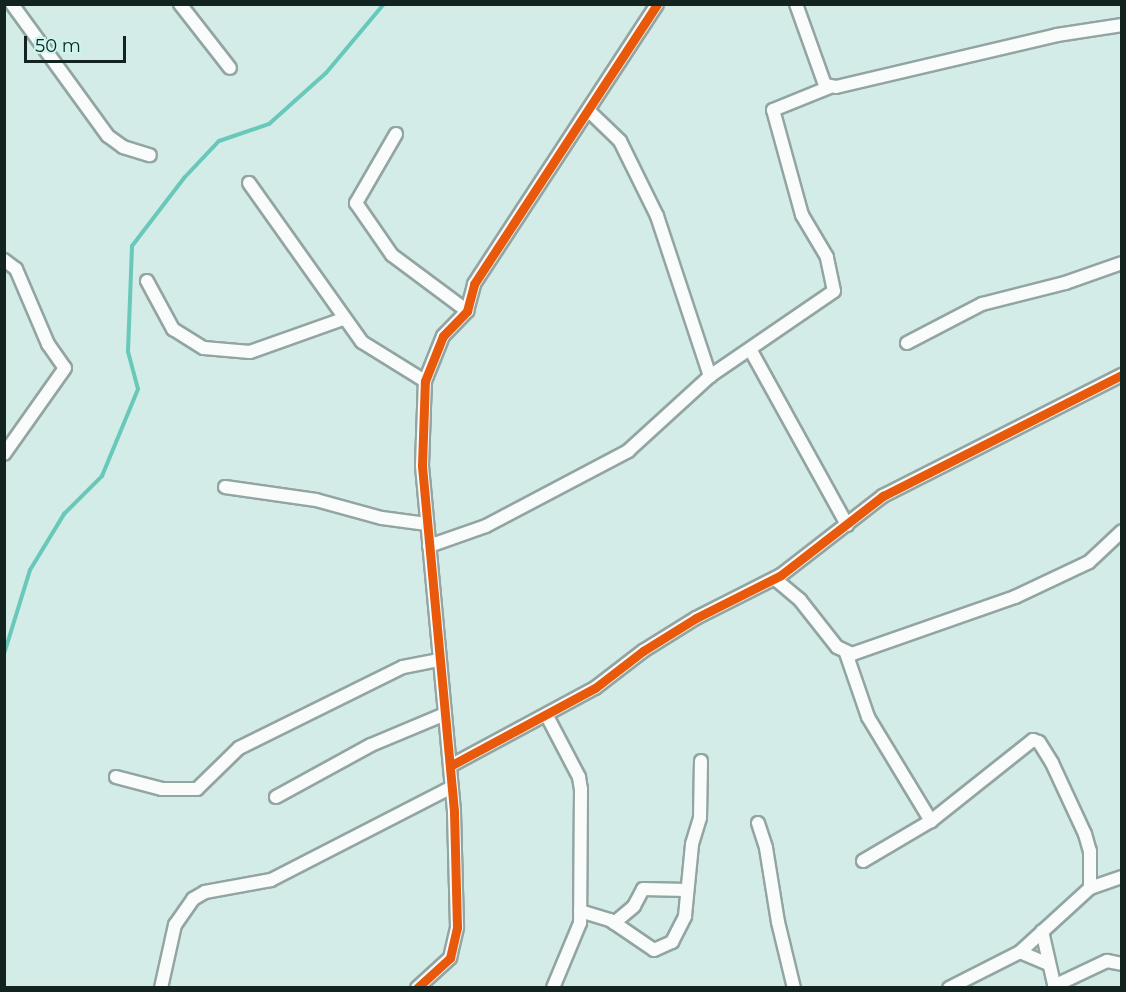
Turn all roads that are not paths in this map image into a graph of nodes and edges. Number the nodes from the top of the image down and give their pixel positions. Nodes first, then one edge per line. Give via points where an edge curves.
1 (12, 4) edge
2 (197, 4) edge
3 (657, 4) edge
4 (796, 4) edge
5 (184, 9) edge
6 (1122, 25) edge
7 (230, 68) dead end
8 (830, 87) junction
9 (590, 112) junction
10 (396, 134) dead end
11 (150, 155) dead end
12 (249, 183) dead end
13 (4, 260) edge
14 (1122, 263) edge
15 (147, 281) dead end
16 (466, 311) junction
17 (343, 319) junction
18 (907, 343) dead end
19 (750, 349) junction
20 (1122, 375) edge
21 (711, 376) junction
22 (425, 381) junction
23 (4, 454) edge
24 (225, 487) dead end
25 (427, 524) junction
26 (847, 525) junction
27 (1122, 531) edge
28 (429, 546) junction
29 (774, 579) junction
30 (846, 653) junction
31 (439, 660) junction
32 (445, 714) junction
33 (547, 716) junction
34 (701, 761) dead end
35 (450, 766) junction
36 (116, 777) dead end
37 (452, 787) junction
38 (276, 797) dead end
39 (931, 821) junction
40 (758, 823) dead end
41 (863, 861) dead end
42 (1122, 877) edge
43 (1090, 888) junction
44 (687, 890) junction
45 (580, 911) junction
46 (614, 923) junction
47 (1042, 931) junction
48 (1020, 952) junction
49 (1048, 964) junction
50 (1122, 964) edge
51 (420, 985) edge
52 (161, 987) edge
53 (437, 987) edge
54 (553, 987) edge
55 (794, 987) edge
56 (949, 987) edge
57 (1054, 987) edge

1 - 11 street via 108,136 123,147
2 - 5 street
3 - 9 street
4 - 8 street via 813,58
5 - 7 street
6 - 8 street via 1057,35
8 - 19 street via 773,110 802,214 827,257 834,291
9 - 16 street via 474,285
9 - 21 street via 620,141 657,216
10 - 16 street via 356,203 392,255
12 - 17 street
13 - 23 street via 16,268 48,344 65,368
14 - 18 street via 982,304
15 - 17 street via 173,329 204,348 250,352
16 - 22 street via 443,336
17 - 22 street via 362,342
19 - 21 street
19 - 26 street
20 - 26 street via 914,479 883,496
21 - 28 street via 628,451 486,526
22 - 25 street via 422,465
24 - 25 street via 316,500 382,518
25 - 28 street
26 - 29 street
27 - 30 street via 1089,562 1015,597 860,652
28 - 31 street
29 - 30 street via 800,600
29 - 33 street via 696,618
30 - 39 street via 868,717
31 - 32 street
31 - 36 street via 403,667 239,748 197,789 162,789
32 - 35 street
32 - 38 street via 371,745
33 - 35 street via 510,731
33 - 45 street via 579,777
34 - 44 street via 700,818 692,844
35 - 37 street
37 - 51 street via 457,927 450,958
37 - 52 street via 271,880 205,892 194,899 175,925
39 - 41 street
39 - 43 street via 1033,740 1052,763 1084,834 1090,851
40 - 55 street
42 - 43 street
43 - 47 street
44 - 46 street via 643,889 634,906
44 - 46 street via 680,932 665,948 654,950 640,944
45 - 46 street
45 - 54 street via 577,935
47 - 48 street
47 - 49 street
48 - 49 street
48 - 56 street
49 - 57 street
50 - 57 street via 1107,961
51 - 53 street

